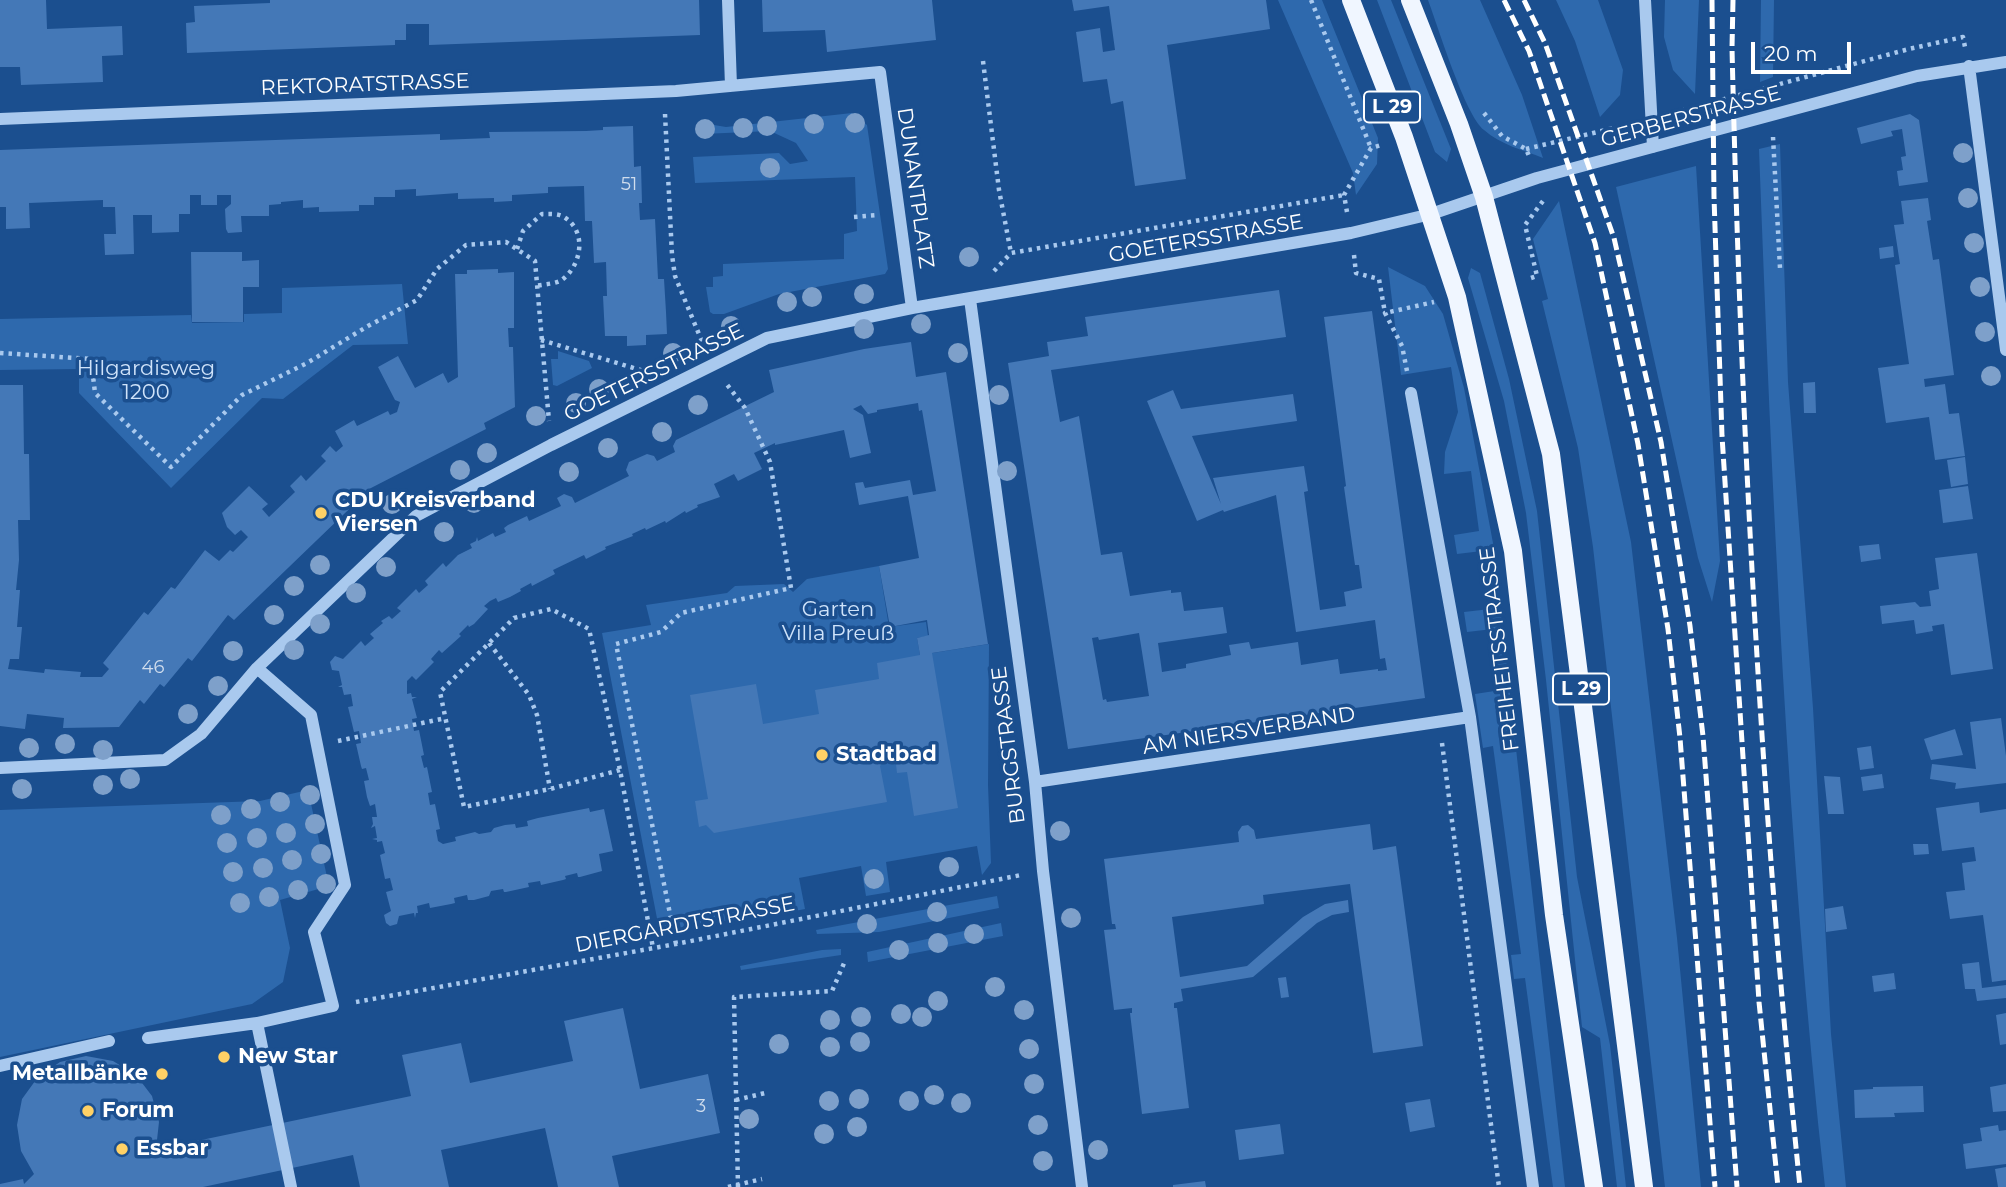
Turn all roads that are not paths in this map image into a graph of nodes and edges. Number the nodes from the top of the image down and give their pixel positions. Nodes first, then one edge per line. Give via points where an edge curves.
1 (728, 0) edge
2 (1352, 0) edge
3 (1410, 0) edge
4 (1636, 0) edge
5 (1645, 6) edge
6 (2006, 62) edge
7 (1969, 66) junction
8 (880, 72) joint
9 (731, 86) junction
10 (0, 119) edge
11 (1653, 147) junction
12 (1484, 197) junction
13 (1431, 214) junction
14 (970, 299) junction
15 (912, 308) junction
16 (2006, 350) edge
17 (1411, 393) dead end
18 (257, 667) junction
19 (1470, 717) junction
20 (0, 768) edge
21 (1035, 782) junction
22 (257, 1023) junction
23 (148, 1038) dead end
24 (109, 1041) dead end
25 (0, 1066) edge
26 (291, 1187) edge
27 (1082, 1187) edge
28 (1533, 1187) edge
29 (1594, 1187) edge
30 (1644, 1187) edge

1 - 9 street
2 - 13 main road, FREIHEITSSTRASSE / L 29
3 - 12 main road, L 29
4 - 5 street
5 - 11 street
6 - 7 street, GERBERSTRASSE
7 - 11 street, GERBERSTRASSE
7 - 16 street
8 - 9 street, REKTORATSTRASSE
8 - 15 street, DUNANTPLATZ
9 - 10 street, REKTORATSTRASSE
11 - 12 street, GERBERSTRASSE
12 - 13 street, GERBERSTRASSE
12 - 30 main road, L 29 via 1551,454
13 - 14 street, GOETERSSTRASSE via 1351,233
13 - 29 main road, FREIHEITSSTRASSE / L 29 via 1457,298 1513,551 1554,915
14 - 15 street, GOETERSSTRASSE
14 - 21 street, BURGSTRASSE
15 - 18 street, GOETERSSTRASSE via 767,338 416,516
17 - 19 street, FREIHEITSSTRASSE
18 - 20 street, GOETERSSTRASSE via 201,734 165,760
18 - 22 street via 311,715 345,885 314,932 333,1006
19 - 21 street, AM NIERSVERBAND
19 - 28 street, FREIHEITSSTRASSE
21 - 27 street, BURGSTRASSE
22 - 23 street
22 - 26 street
24 - 25 street

